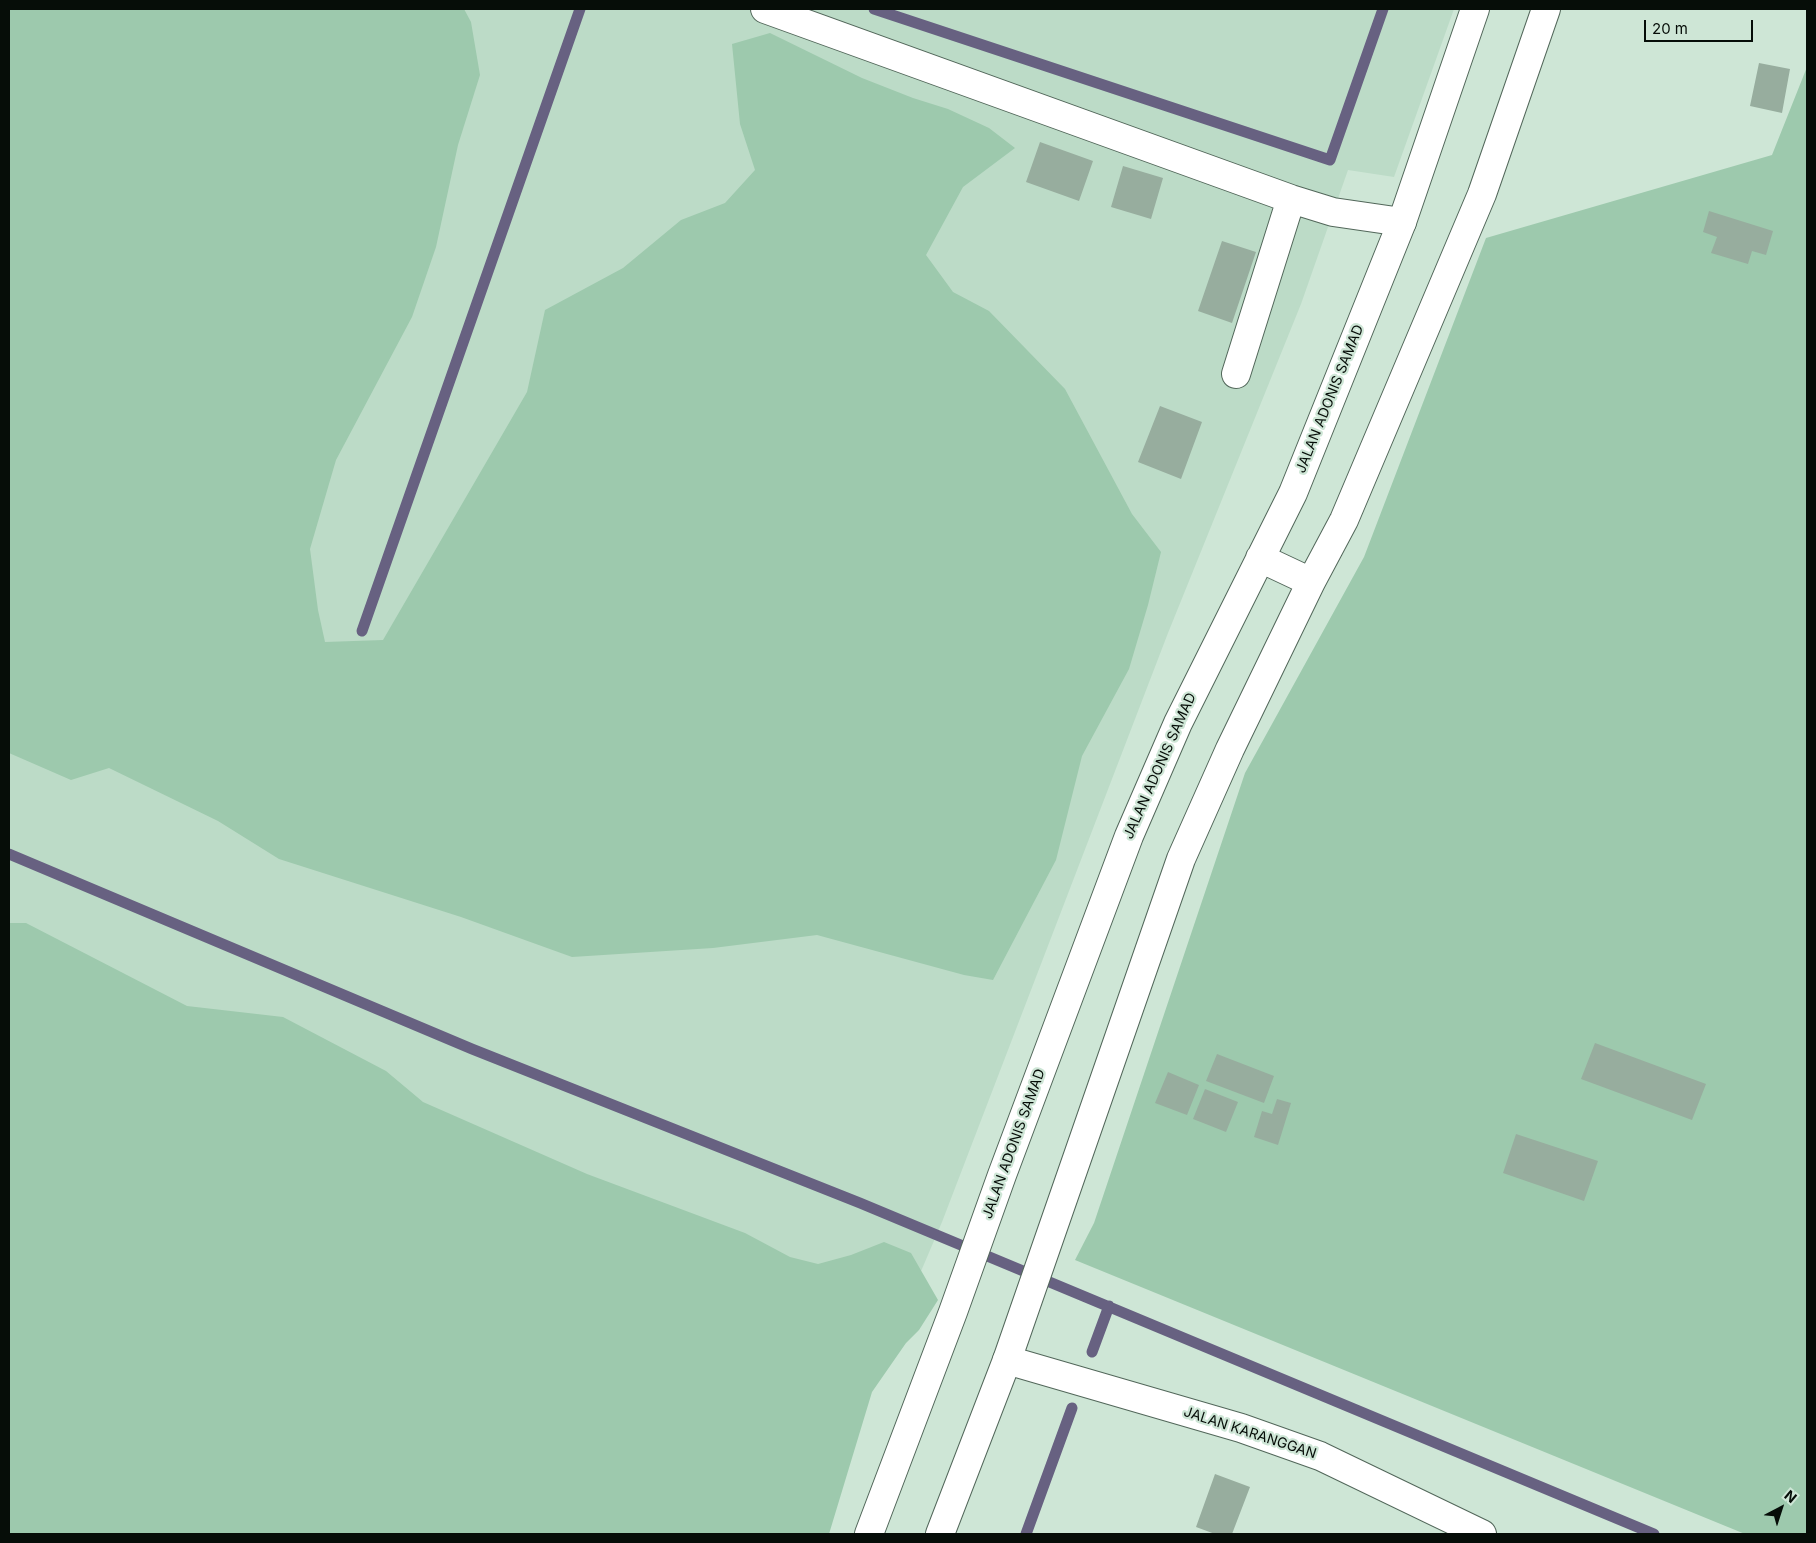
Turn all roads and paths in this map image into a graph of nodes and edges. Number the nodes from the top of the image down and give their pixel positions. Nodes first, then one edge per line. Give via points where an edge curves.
1 (765, 9) edge
2 (1475, 9) edge
3 (1546, 9) edge
4 (1292, 199) junction
5 (1402, 222) junction
6 (1236, 374) dead end
7 (1260, 558) junction
8 (1311, 582) junction
9 (1011, 1348) junction
10 (869, 1534) edge
11 (940, 1534) edge
12 (1482, 1534) edge

1 - 4 main road
2 - 5 main road, JALAN ADONIS SAMAD
3 - 8 main road via 1482,194 1344,520
4 - 5 main road via 1333,212
4 - 6 main road
5 - 7 main road, JALAN ADONIS SAMAD via 1293,493
7 - 8 main road
7 - 10 main road, JALAN ADONIS SAMAD via 1178,722 1129,836
8 - 9 main road via 1181,859
9 - 11 main road
9 - 12 main road, JALAN KARANGGAN via 1320,1456

